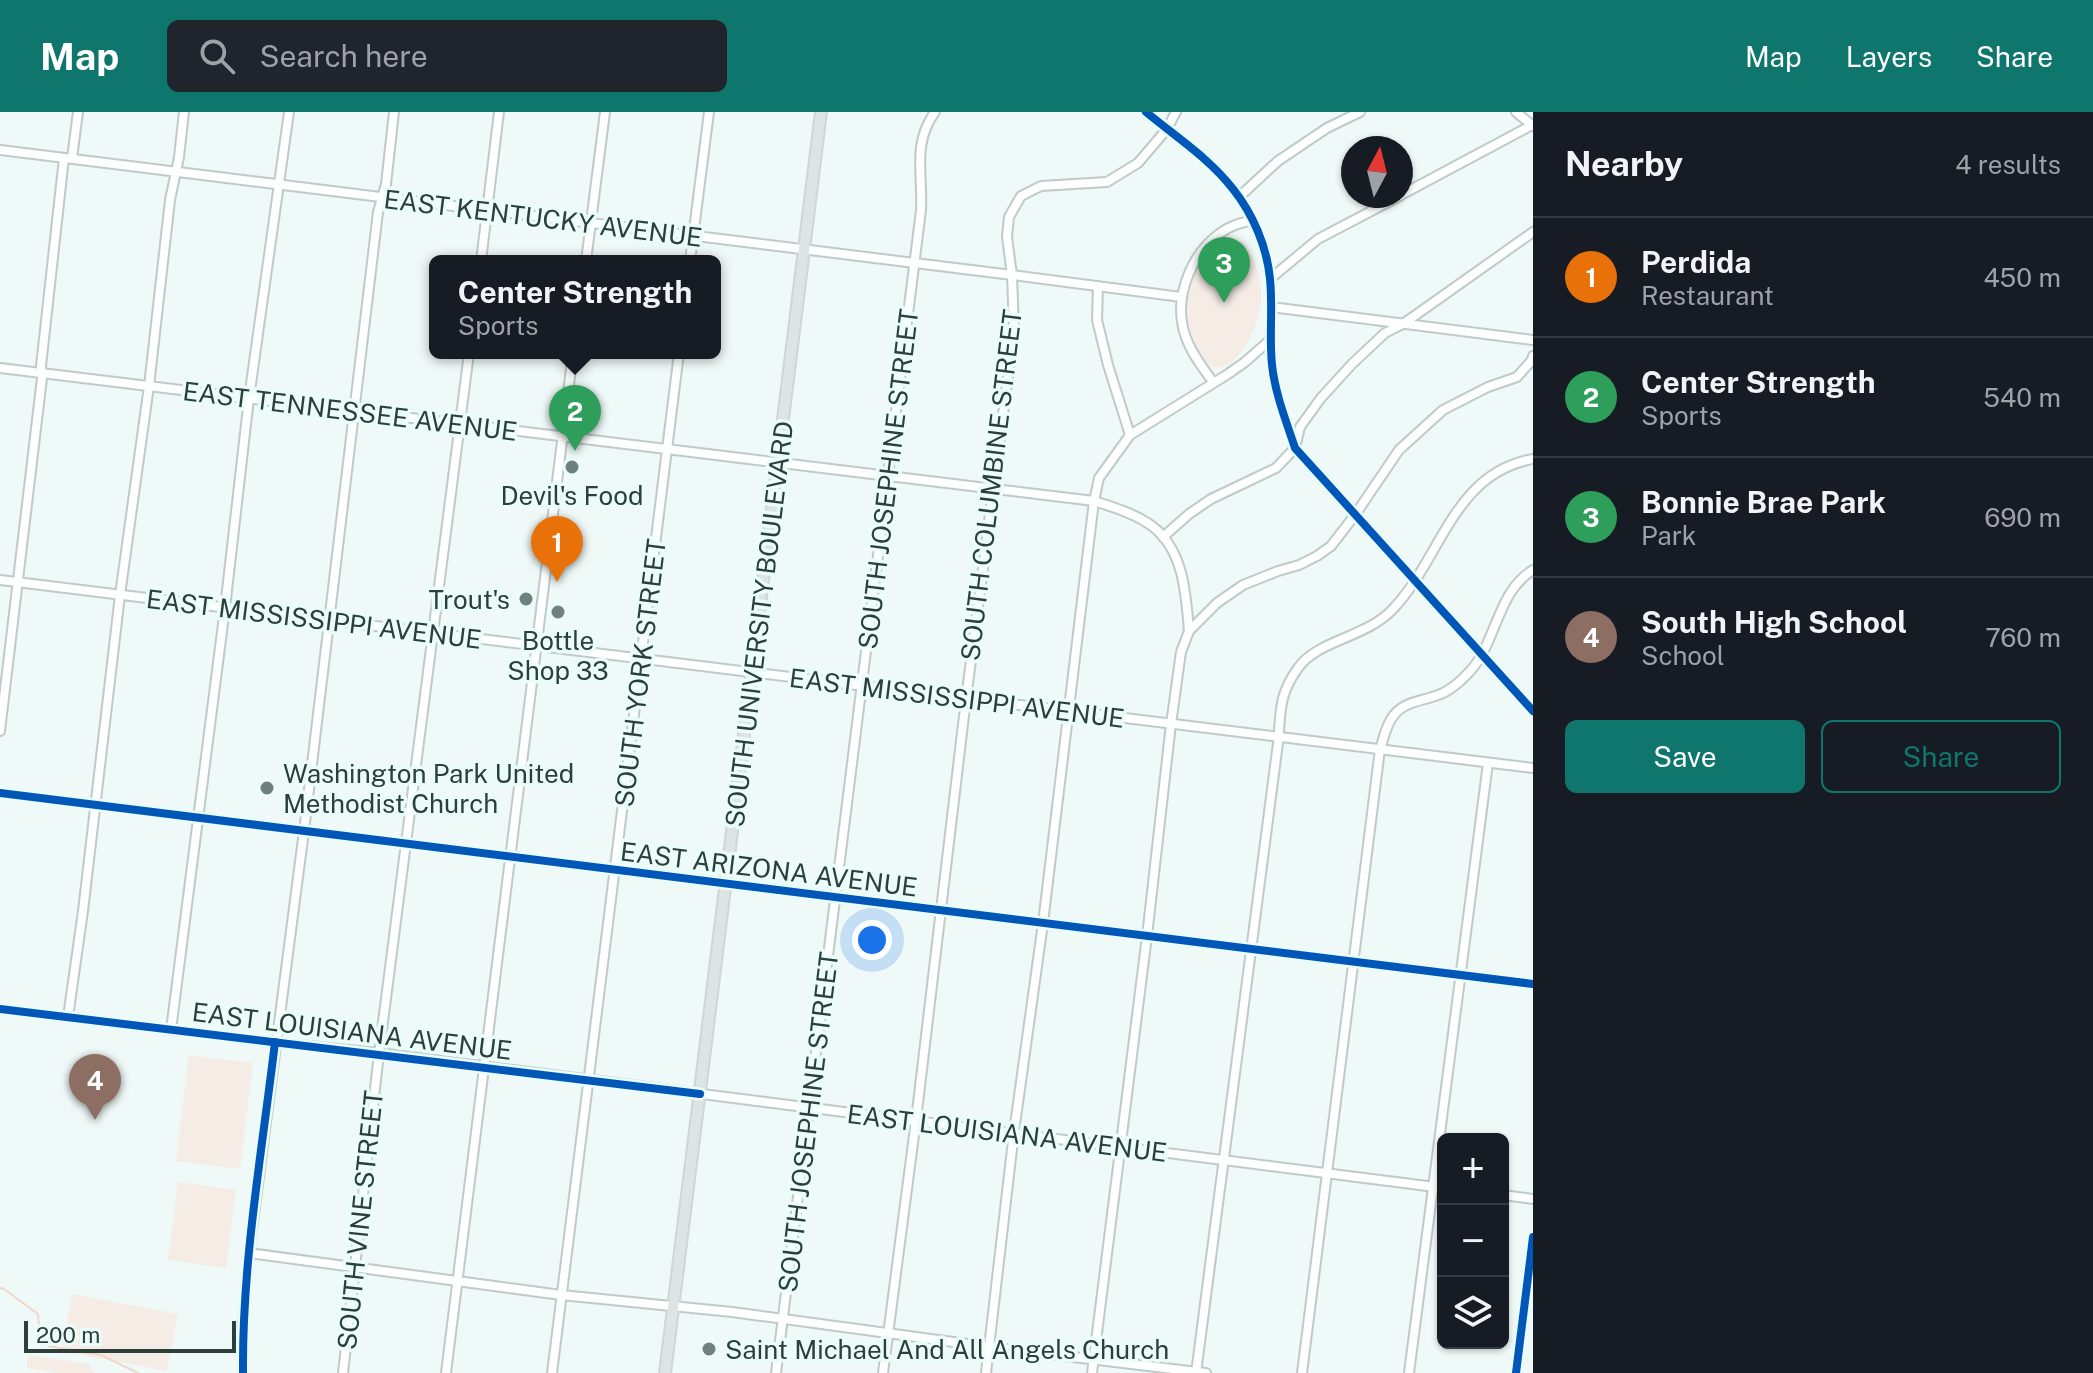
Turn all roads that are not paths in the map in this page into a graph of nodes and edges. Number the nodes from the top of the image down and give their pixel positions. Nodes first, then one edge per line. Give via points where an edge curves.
1 (78, 112) edge
2 (184, 112) edge
3 (289, 112) edge
4 (394, 112) edge
5 (499, 112) edge
6 (605, 112) edge
7 (709, 112) edge
8 (821, 112) edge
9 (935, 112) edge
10 (1146, 112) edge
11 (1176, 112) edge
12 (1360, 112) edge
13 (1516, 112) edge
14 (1533, 126) edge
15 (1167, 129) junction
16 (0, 150) edge
17 (68, 158) junction
18 (175, 173) junction
19 (279, 186) junction
20 (1413, 189) edge
21 (1239, 197) junction
22 (382, 198) junction
23 (1377, 208) edge
24 (487, 210) junction
25 (1253, 220) junction
26 (591, 223) junction
27 (1533, 232) edge
28 (693, 236) junction
29 (804, 250) junction
30 (482, 255) edge
31 (587, 255) edge
32 (691, 255) edge
33 (915, 263) junction
34 (1012, 275) junction
35 (1270, 279) junction
36 (1098, 286) junction
37 (1181, 297) junction
38 (1271, 307) junction
39 (1403, 324) junction
40 (1270, 340) junction
41 (1533, 340) edge
42 (1533, 356) edge
43 (468, 359) edge
44 (572, 359) edge
45 (678, 359) edge
46 (0, 368) edge
47 (42, 373) junction
48 (1213, 382) junction
49 (149, 386) junction
50 (249, 398) junction
51 (355, 411) junction
52 (461, 424) junction
53 (1130, 435) junction
54 (562, 436) junction
55 (1295, 448) junction
56 (667, 449) junction
57 (1533, 459) edge
58 (778, 463) junction
59 (888, 476) junction
60 (994, 488) junction
61 (1094, 501) junction
62 (1355, 515) junction
63 (1163, 537) junction
64 (1533, 570) edge
65 (0, 580) edge
66 (1415, 581) junction
67 (17, 582) junction
68 (120, 595) junction
69 (225, 608) junction
70 (329, 621) junction
71 (1189, 631) junction
72 (433, 634) junction
73 (536, 647) junction
74 (1483, 655) junction
75 (641, 659) junction
76 (753, 673) junction
77 (863, 686) junction
78 (966, 699) junction
79 (1533, 711) edge
80 (1068, 712) junction
81 (1171, 724) junction
82 (0, 731) edge
83 (1278, 737) junction
84 (1380, 749) junction
85 (1488, 763) junction
86 (1533, 768) edge
87 (0, 793) edge
88 (96, 805) junction
89 (199, 818) junction
90 (304, 831) junction
91 (406, 844) junction
92 (511, 857) junction
93 (616, 870) junction
94 (726, 884) junction
95 (836, 897) junction
96 (940, 910) junction
97 (1043, 923) junction
98 (1147, 936) junction
99 (1251, 949) junction
100 (1355, 962) junction
101 (1459, 975) junction
102 (1533, 984) edge
103 (0, 1009) edge
104 (68, 1017) junction
105 (171, 1030) junction
106 (275, 1042) junction
107 (379, 1053) junction
108 (485, 1067) junction
109 (589, 1080) junction
110 (700, 1094) junction
111 (811, 1108) junction
112 (916, 1120) junction
113 (1014, 1132) junction
114 (1120, 1147) junction
115 (1225, 1161) junction
116 (1326, 1173) junction
117 (1432, 1186) junction
118 (1437, 1187) edge
119 (1509, 1196) edge
120 (1533, 1199) edge
121 (1533, 1237) edge
122 (249, 1253) junction
123 (354, 1267) junction
124 (457, 1281) junction
125 (561, 1295) junction
126 (673, 1306) junction
127 (783, 1319) junction
128 (888, 1333) junction
129 (990, 1347) junction
130 (1094, 1358) junction
131 (243, 1373) edge
132 (343, 1373) edge
133 (446, 1373) edge
134 (552, 1373) edge
135 (665, 1373) edge
136 (776, 1373) edge
137 (883, 1373) edge
138 (986, 1373) edge
139 (1092, 1373) edge
140 (1200, 1373) edge
141 (1302, 1373) edge
142 (1409, 1373) edge
143 (1516, 1373) edge

1 - 17 street
2 - 18 street
3 - 19 street
4 - 22 street
5 - 24 street
6 - 26 street
7 - 28 street
8 - 29 main road, SOUTH UNIVERSITY BOULEVARD
9 - 33 street, SOUTH JOSEPHINE STREET via 921,140
10 - 15 street
11 - 15 street, SOUTH COLUMBINE STREET
12 - 21 street via 1278,161
13 - 14 street
14 - 20 street
15 - 21 street via 1210,163
15 - 34 street, SOUTH COLUMBINE STREET via 1138,163 1107,182 1041,186 1021,196 1009,217
16 - 17 street, EAST KENTUCKY AVENUE
17 - 18 street, EAST KENTUCKY AVENUE
17 - 47 street
18 - 19 street, EAST KENTUCKY AVENUE
18 - 49 street
19 - 22 street, EAST KENTUCKY AVENUE
19 - 50 street
21 - 25 street
22 - 24 street, EAST KENTUCKY AVENUE
22 - 51 street
23 - 35 street via 1318,239
24 - 26 street, EAST KENTUCKY AVENUE
24 - 30 street
25 - 35 street
25 - 37 street via 1216,236 1193,265
26 - 28 street, EAST KENTUCKY AVENUE
26 - 31 street
27 - 39 street
28 - 29 street, EAST KENTUCKY AVENUE
28 - 32 street
29 - 33 street, EAST KENTUCKY AVENUE
29 - 58 main road, SOUTH UNIVERSITY BOULEVARD
33 - 34 street, EAST KENTUCKY AVENUE
33 - 59 street, SOUTH JOSEPHINE STREET
34 - 36 street, EAST KENTUCKY AVENUE
34 - 60 street, SOUTH COLUMBINE STREET via 1014,329
35 - 38 street
36 - 37 street, EAST KENTUCKY AVENUE
36 - 53 street via 1097,320
37 - 48 street via 1188,343
38 - 39 street
38 - 40 street
39 - 41 street
39 - 55 street via 1385,333 1321,398 1300,427
40 - 48 street
40 - 55 street via 1275,383
42 - 62 street via 1517,377 1443,410 1399,450
43 - 52 street, SOUTH VINE STREET
44 - 54 street
45 - 56 street, SOUTH YORK STREET
46 - 47 street, EAST TENNESSEE AVENUE
47 - 49 street, EAST TENNESSEE AVENUE
47 - 67 street
48 - 53 street
49 - 50 street, EAST TENNESSEE AVENUE
49 - 68 street
50 - 51 street, EAST TENNESSEE AVENUE
50 - 69 street
51 - 52 street, EAST TENNESSEE AVENUE
51 - 70 street
52 - 54 street, EAST TENNESSEE AVENUE
52 - 72 street, SOUTH VINE STREET
53 - 61 street via 1099,478
54 - 56 street, EAST TENNESSEE AVENUE
54 - 73 street
55 - 62 street
55 - 63 street via 1276,468 1211,499
56 - 58 street, EAST TENNESSEE AVENUE
56 - 75 street, SOUTH YORK STREET
57 - 66 street via 1501,469 1463,502
58 - 59 street, EAST TENNESSEE AVENUE
58 - 76 main road, SOUTH UNIVERSITY BOULEVARD
59 - 60 street, EAST TENNESSEE AVENUE
59 - 77 street, SOUTH JOSEPHINE STREET
60 - 61 street, EAST TENNESSEE AVENUE
60 - 78 street, SOUTH COLUMBINE STREET
61 - 63 street, EAST TENNESSEE AVENUE via 1134,515
61 - 80 street
62 - 66 street
62 - 71 street via 1317,556 1243,585
63 - 71 street, EAST TENNESSEE AVENUE via 1179,565
64 - 74 street via 1509,592
65 - 67 street, EAST MISSISSIPPI AVENUE
66 - 74 street
66 - 83 street via 1372,627 1316,651 1300,665 1280,706
67 - 68 street, EAST MISSISSIPPI AVENUE
67 - 82 street
68 - 69 street, EAST MISSISSIPPI AVENUE
68 - 88 street
69 - 70 street, EAST MISSISSIPPI AVENUE
69 - 89 street
70 - 72 street, EAST MISSISSIPPI AVENUE
70 - 90 street
71 - 81 street
72 - 73 street, EAST MISSISSIPPI AVENUE
72 - 91 street, SOUTH VINE STREET
73 - 75 street, EAST MISSISSIPPI AVENUE
73 - 92 street
74 - 79 street
74 - 84 street via 1440,695 1409,703 1394,714
75 - 76 street, EAST MISSISSIPPI AVENUE
75 - 93 street, SOUTH YORK STREET
76 - 77 street, EAST MISSISSIPPI AVENUE
76 - 94 main road, SOUTH UNIVERSITY BOULEVARD
77 - 78 street, EAST MISSISSIPPI AVENUE
77 - 95 street, SOUTH JOSEPHINE STREET
78 - 80 street, EAST MISSISSIPPI AVENUE
78 - 96 street, SOUTH COLUMBINE STREET
80 - 81 street, EAST MISSISSIPPI AVENUE
80 - 97 street
81 - 83 street, EAST MISSISSIPPI AVENUE
81 - 98 street
83 - 84 street, EAST MISSISSIPPI AVENUE
83 - 99 street
84 - 85 street, EAST MISSISSIPPI AVENUE
84 - 100 street
85 - 86 street, EAST MISSISSIPPI AVENUE
85 - 101 street
87 - 88 street, EAST ARIZONA AVENUE
88 - 89 street, EAST ARIZONA AVENUE
88 - 104 street
89 - 90 street, EAST ARIZONA AVENUE
89 - 105 street
90 - 91 street, EAST ARIZONA AVENUE
90 - 106 street
91 - 92 street, EAST ARIZONA AVENUE
91 - 107 street, SOUTH VINE STREET
92 - 93 street, EAST ARIZONA AVENUE
92 - 108 street
93 - 94 street, EAST ARIZONA AVENUE
93 - 109 street, SOUTH YORK STREET
94 - 95 street, EAST ARIZONA AVENUE
94 - 110 main road, SOUTH UNIVERSITY BOULEVARD
95 - 96 street, EAST ARIZONA AVENUE
95 - 111 street, SOUTH JOSEPHINE STREET
96 - 97 street, EAST ARIZONA AVENUE
96 - 112 street, SOUTH COLUMBINE STREET
97 - 98 street, EAST ARIZONA AVENUE
97 - 113 street
98 - 99 street, EAST ARIZONA AVENUE
98 - 114 street
99 - 100 street, EAST ARIZONA AVENUE
99 - 115 street
100 - 101 street, EAST ARIZONA AVENUE
100 - 116 street
101 - 102 street, EAST ARIZONA AVENUE
101 - 117 street
103 - 104 street, EAST LOUISIANA AVENUE
104 - 105 street, EAST LOUISIANA AVENUE
105 - 106 street, EAST LOUISIANA AVENUE
106 - 107 street, EAST LOUISIANA AVENUE
106 - 122 street
107 - 108 street, EAST LOUISIANA AVENUE
107 - 123 street, SOUTH VINE STREET
108 - 109 street, EAST LOUISIANA AVENUE
108 - 124 street
109 - 110 street, EAST LOUISIANA AVENUE
109 - 125 street, SOUTH YORK STREET
110 - 111 street, EAST LOUISIANA AVENUE
110 - 126 main road, SOUTH UNIVERSITY BOULEVARD
111 - 112 street, EAST LOUISIANA AVENUE
111 - 127 street, SOUTH JOSEPHINE STREET
112 - 113 street, EAST LOUISIANA AVENUE
112 - 128 street, SOUTH COLUMBINE STREET
113 - 114 street, EAST LOUISIANA AVENUE
113 - 129 street
114 - 115 street, EAST LOUISIANA AVENUE
114 - 130 street
115 - 116 street, EAST LOUISIANA AVENUE
115 - 140 street
116 - 117 street, EAST LOUISIANA AVENUE
116 - 141 street
117 - 118 street, EAST LOUISIANA AVENUE
117 - 142 street
119 - 120 street
121 - 143 street
122 - 123 street
122 - 131 street
123 - 124 street
123 - 132 street, SOUTH VINE STREET
124 - 125 street
124 - 133 street
125 - 126 street
125 - 134 street, SOUTH YORK STREET
126 - 127 street
126 - 135 main road, SOUTH UNIVERSITY BOULEVARD
127 - 128 street
127 - 136 street, SOUTH JOSEPHINE STREET
128 - 129 street
128 - 137 street, SOUTH COLUMBINE STREET
129 - 130 street
129 - 138 street
130 - 139 street
130 - 140 street

